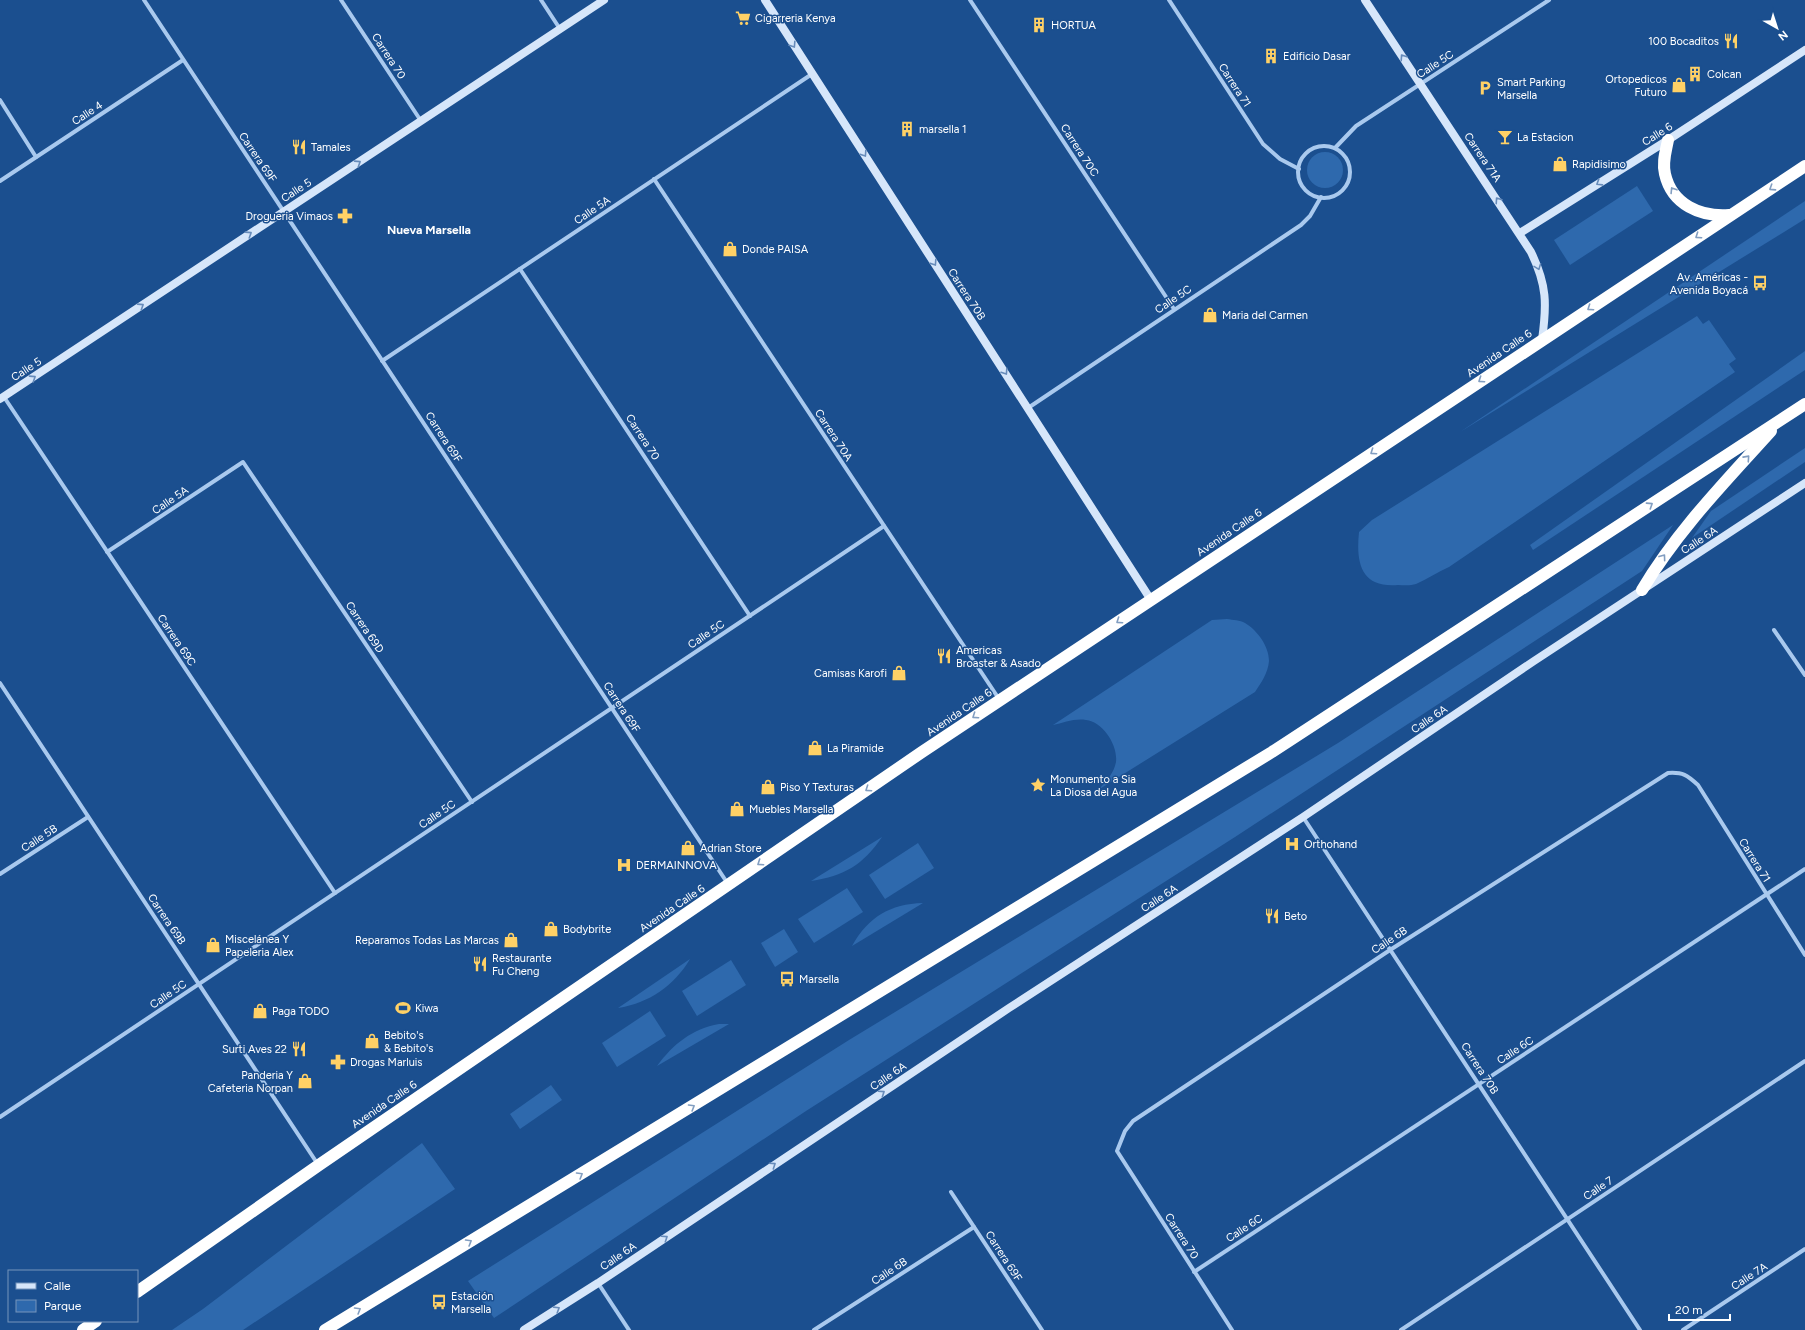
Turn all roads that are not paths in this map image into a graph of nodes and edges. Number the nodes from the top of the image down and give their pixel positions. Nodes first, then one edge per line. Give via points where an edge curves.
1 (144, 0) edge
2 (341, 0) edge
3 (541, 0) edge
4 (604, 0) edge
5 (765, 0) edge
6 (970, 0) edge
7 (1169, 0) edge
8 (1365, 0) edge
9 (1549, 0) edge
10 (560, 29) junction
11 (1805, 50) edge
12 (184, 60) junction
13 (812, 74) junction
14 (1421, 84) junction
15 (0, 100) edge
16 (421, 121) junction
17 (1668, 140) junction
18 (1335, 148) junction
19 (36, 157) junction
20 (1805, 166) edge
21 (1299, 169) junction
22 (654, 179) junction
23 (0, 181) edge
24 (1321, 197) junction
25 (284, 212) junction
26 (1731, 214) junction
27 (1520, 233) junction
28 (520, 269) junction
29 (1174, 309) junction
30 (1542, 340) junction
31 (382, 361) junction
32 (2, 398) edge
33 (1805, 404) edge
34 (1028, 408) junction
35 (1781, 420) junction
36 (243, 462) joint
37 (1805, 483) edge
38 (884, 526) junction
39 (107, 552) junction
40 (1642, 590) junction
41 (1151, 600) junction
42 (750, 616) junction
43 (1774, 630) dead end
44 (1805, 675) edge
45 (0, 683) edge
46 (999, 700) junction
47 (612, 708) junction
48 (1689, 777) joint
49 (472, 802) junction
50 (88, 817) junction
51 (1303, 817) junction
52 (1805, 870) edge
53 (0, 874) edge
54 (729, 884) junction
55 (335, 893) junction
56 (1766, 895) junction
57 (1390, 950) junction
58 (1805, 955) edge
59 (199, 984) junction
60 (1805, 1062) edge
61 (1478, 1085) junction
62 (0, 1117) edge
63 (1117, 1151) joint
64 (318, 1165) junction
65 (951, 1192) dead end
66 (1567, 1220) junction
67 (974, 1227) junction
68 (1805, 1249) edge
69 (1194, 1272) junction
70 (598, 1283) junction
71 (138, 1291) edge
72 (95, 1322) edge
73 (83, 1330) edge
74 (325, 1330) edge
75 (524, 1330) edge
76 (629, 1330) edge
77 (814, 1330) edge
78 (1042, 1330) edge
79 (1232, 1330) edge
80 (1401, 1330) edge
81 (1640, 1330) edge
82 (1683, 1330) edge

1 - 12 street, Carrera 69F
2 - 16 street, Carrera 70
3 - 10 street
4 - 10 street, Calle 5
5 -> 13 street, Carrera 70B
6 - 29 street, Carrera 70C
7 - 21 street, Carrera 71 via 1263,144 1280,159
14 -> 8 street, Carrera 71A
9 - 14 street, Calle 5C
10 - 16 street, Calle 5
11 - 17 street, Calle 6
12 - 19 street, Calle 4
12 - 25 street, Carrera 69F
13 - 22 street, Calle 5A
13 -> 34 street, Carrera 70B
14 - 18 street, Calle 5C via 1356,126
27 -> 14 street, Carrera 71A
15 - 19 street
25 -> 16 street, Calle 5
26 -> 17 highway via 1705,214 1682,203 1671,189 1665,174 1664,160
17 -> 27 street, Calle 6
18 - 21 street via 1323,146 1312,149 1301,161
18 - 24 street via 1347,159 1350,166 1348,182 1337,194
19 - 23 street, Calle 4
20 -> 26 highway, Avenida Calle 6
21 - 24 street via 1302,184 1314,195
22 - 28 street, Calle 5A
22 - 38 street, Carrera 70A
24 - 29 street, Calle 5C via 1310,216 1301,224
25 - 31 street, Carrera 69F
32 -> 25 street, Calle 5
26 -> 30 highway, Avenida Calle 6
27 -> 30 street, Carrera 71A via 1532,252 1543,282 1546,312
28 - 31 street, Calle 5A
28 - 42 street, Carrera 70
29 - 34 street, Calle 5C
30 -> 41 highway, Avenida Calle 6
31 - 47 street, Carrera 69F
32 - 39 street, Carrera 69C
33 - 35 highway
34 - 41 street, Carrera 70B
40 -> 35 highway via 1655,568 1692,520
74 -> 35 highway via 1272,752
36 - 39 street, Calle 5A
36 - 49 street, Carrera 69D
37 - 40 street, Calle 6A
38 - 42 street, Calle 5C
38 - 46 street, Carrera 70A
39 - 55 street, Carrera 69C
40 - 51 street, Calle 6A
41 -> 46 highway, Avenida Calle 6
42 - 47 street, Calle 5C
43 - 44 street
45 - 50 street, Carrera 69B
46 -> 54 highway, Avenida Calle 6
47 - 49 street, Calle 5C
47 - 54 street, Carrera 69F
48 - 56 street, Carrera 71 via 1698,785
48 - 57 street, Calle 6B via 1679,772 1668,773
49 - 55 street, Calle 5C
50 - 53 street, Calle 5B
50 - 59 street, Carrera 69B
51 - 57 street, Carrera 70B
70 -> 51 street, Calle 6A via 972,1033
52 - 56 street, Calle 6C
54 - 64 highway, Avenida Calle 6
55 - 59 street, Calle 5C
56 - 58 street, Carrera 71
56 - 61 street, Calle 6C
57 - 61 street, Carrera 70B
57 - 63 street, Calle 6B via 1133,1121 1125,1131
59 - 62 street, Calle 5C
59 - 64 street, Carrera 69B
60 - 66 street, Calle 7
61 - 66 street, Carrera 70B
61 - 69 street, Calle 6C
63 - 69 street, Carrera 70
64 - 71 highway, Avenida Calle 6
65 - 67 street, Carrera 69F
66 - 80 street, Calle 7
66 - 81 street, Carrera 70B
67 - 77 street, Calle 6B
67 - 78 street, Carrera 69F
68 - 82 street, Calle 7A
69 - 79 street, Carrera 70
75 -> 70 street, Calle 6A
70 - 76 street
72 - 73 highway

